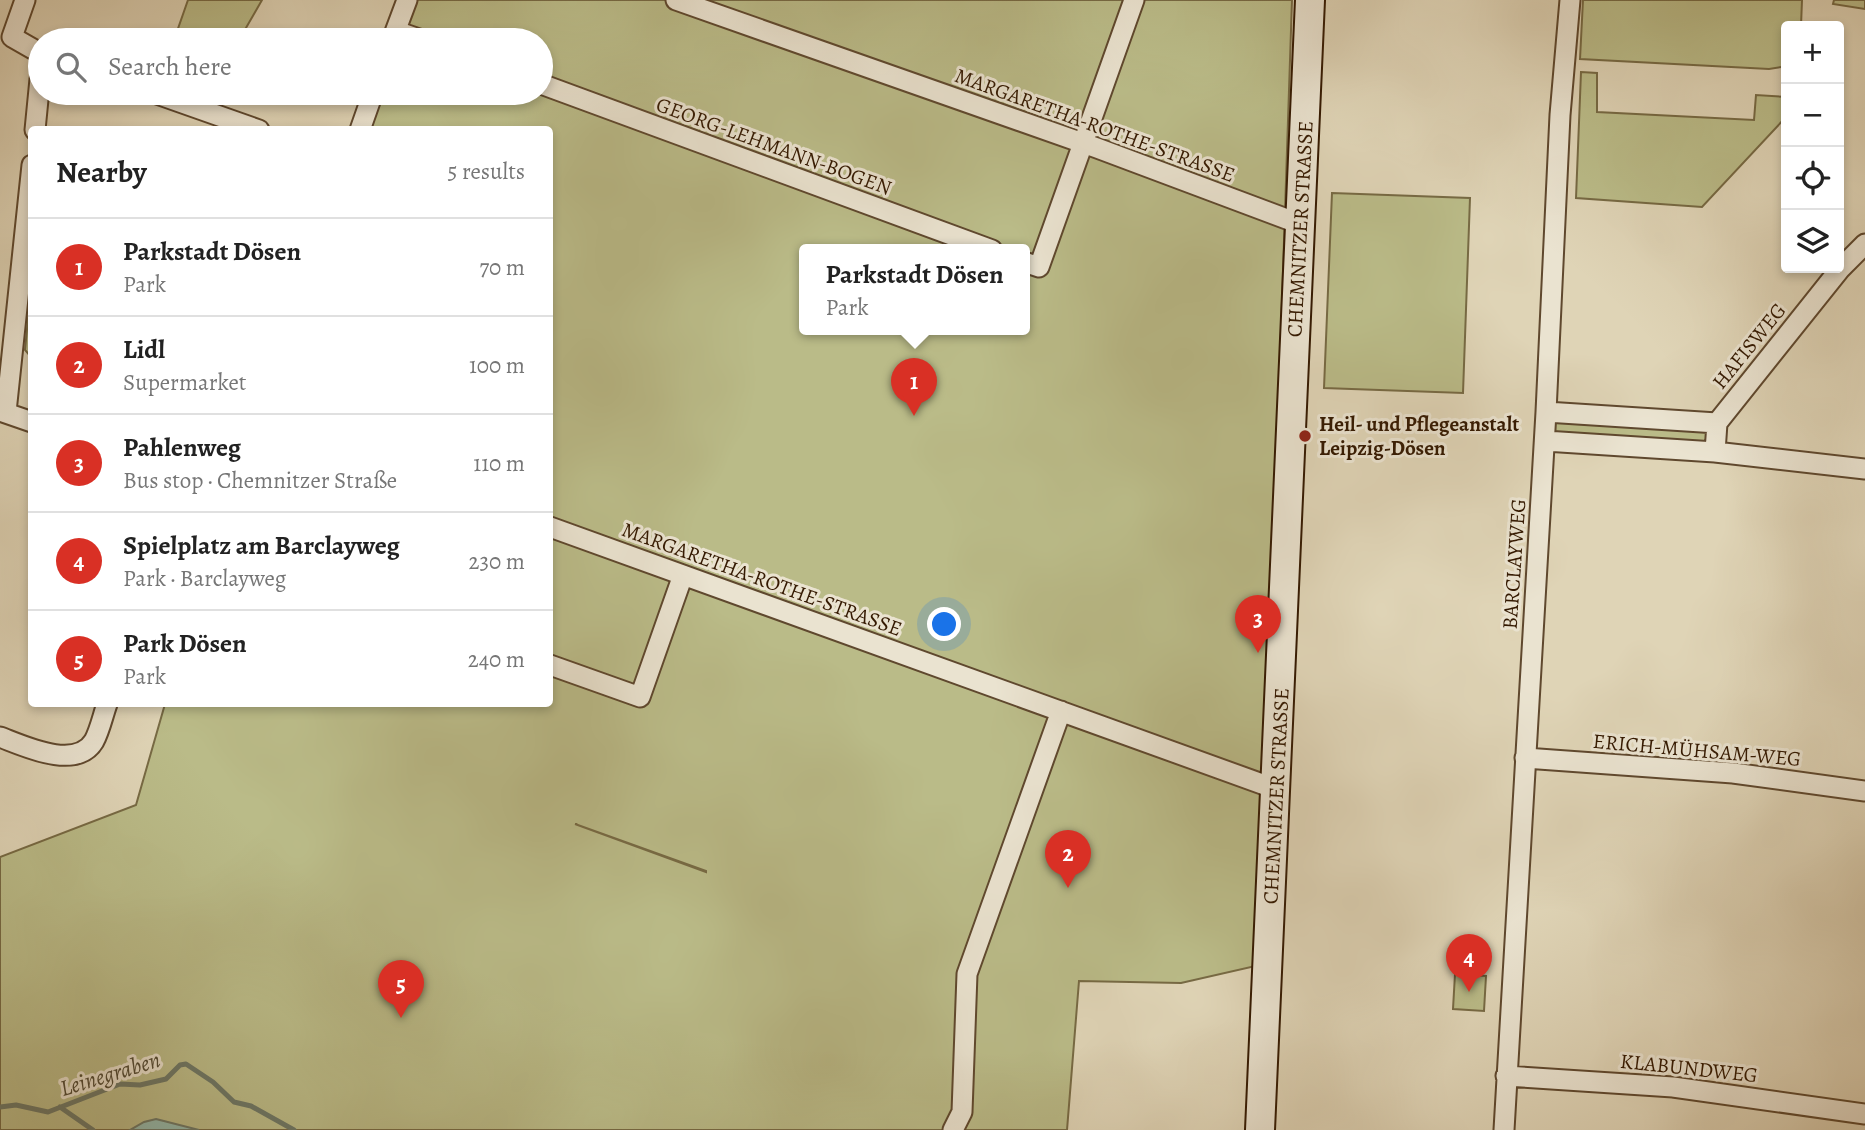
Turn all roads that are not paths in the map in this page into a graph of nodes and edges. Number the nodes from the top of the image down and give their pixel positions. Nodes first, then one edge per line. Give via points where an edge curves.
1 (25, 0) edge
2 (407, 0) edge
3 (676, 0) edge
4 (1134, 0) edge
5 (1310, 0) edge
6 (1570, 0) edge
7 (397, 28) edge
8 (28, 46) edge
9 (553, 88) edge
10 (37, 105) edge
11 (187, 105) edge
12 (369, 105) edge
13 (35, 126) edge
14 (248, 126) edge
15 (361, 126) edge
16 (1084, 144) junction
17 (28, 199) edge
18 (1300, 224) junction
19 (976, 244) edge
20 (1865, 244) edge
21 (1032, 264) edge
22 (3, 412) edge
23 (1546, 412) junction
24 (28, 421) edge
25 (1717, 423) junction
26 (1545, 440) junction
27 (1715, 452) junction
28 (1865, 469) edge
29 (553, 528) edge
30 (683, 575) junction
31 (553, 666) edge
32 (106, 707) edge
33 (1061, 711) junction
34 (0, 737) edge
35 (1525, 758) junction
36 (1276, 789) junction
37 (1865, 791) edge
38 (1506, 1076) junction
39 (1865, 1114) edge
40 (953, 1130) edge
41 (1261, 1130) edge
42 (1504, 1130) edge

1 - 8 street via 12,37
2 - 7 street
3 - 16 street, MARGARETHA-ROTHE-STRASSE
4 - 16 street
5 - 18 main road, CHEMNITZER STRASSE
6 - 23 street, BARCLAYWEG
9 - 19 street, GEORG-LEHMANN-BOGEN
10 - 13 street
11 - 14 street
12 - 15 street
16 - 18 street, MARGARETHA-ROTHE-STRASSE
16 - 21 street
17 - 22 street
18 - 36 main road, CHEMNITZER STRASSE
20 - 25 street, HAFISWEG
22 - 24 street
23 - 25 street
23 - 26 street, BARCLAYWEG
25 - 27 street, HAFISWEG
26 - 27 street
26 - 35 street, BARCLAYWEG
27 - 28 street
29 - 30 street, MARGARETHA-ROTHE-STRASSE
30 - 31 street via 640,697
30 - 33 street, MARGARETHA-ROTHE-STRASSE
32 - 34 street via 93,743 83,751 51,755
33 - 36 street, MARGARETHA-ROTHE-STRASSE
33 - 40 street via 967,974 962,1112
35 - 37 street, ERICH-MÜHSAM-WEG via 1732,773
35 - 38 street, BARCLAYWEG
36 - 41 main road, CHEMNITZER STRASSE
38 - 39 street, KLABUNDWEG via 1673,1087
38 - 42 street, BARCLAYWEG

